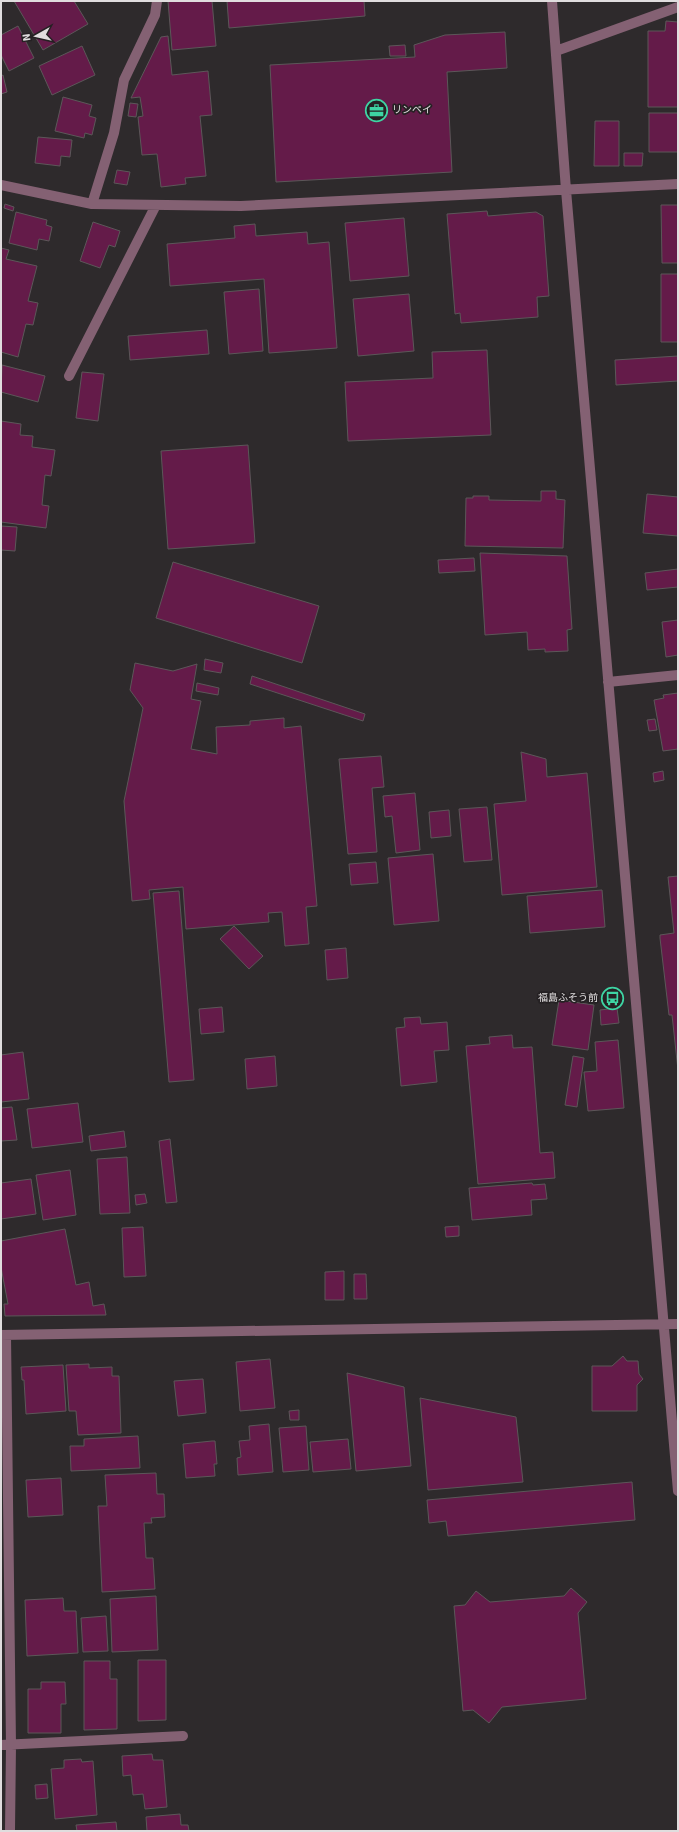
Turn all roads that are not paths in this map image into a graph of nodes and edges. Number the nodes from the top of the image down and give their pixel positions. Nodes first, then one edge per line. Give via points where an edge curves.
1 (157, 1) edge
2 (552, 1) edge
3 (678, 7) edge
4 (556, 51) junction
5 (678, 184) edge
6 (1, 185) edge
7 (566, 190) junction
8 (92, 204) junction
9 (156, 205) junction
10 (69, 376) dead end
11 (678, 675) edge
12 (608, 682) junction
13 (663, 1324) junction
14 (678, 1324) edge
15 (4, 1335) edge
16 (678, 1491) edge
17 (5, 1498) edge
18 (182, 1736) dead end
19 (6, 1745) edge
20 (7, 1827) edge

1 - 8 street via 155,15 124,80 114,133
2 - 4 street
3 - 4 street
4 - 7 street
5 - 7 street
6 - 8 street
7 - 9 street via 241,206
7 - 12 street
8 - 9 street
9 - 10 street
11 - 12 street
12 - 13 street
13 - 14 street
13 - 15 street
13 - 16 street
15 - 17 street
17 - 19 street
18 - 19 street
19 - 20 street

